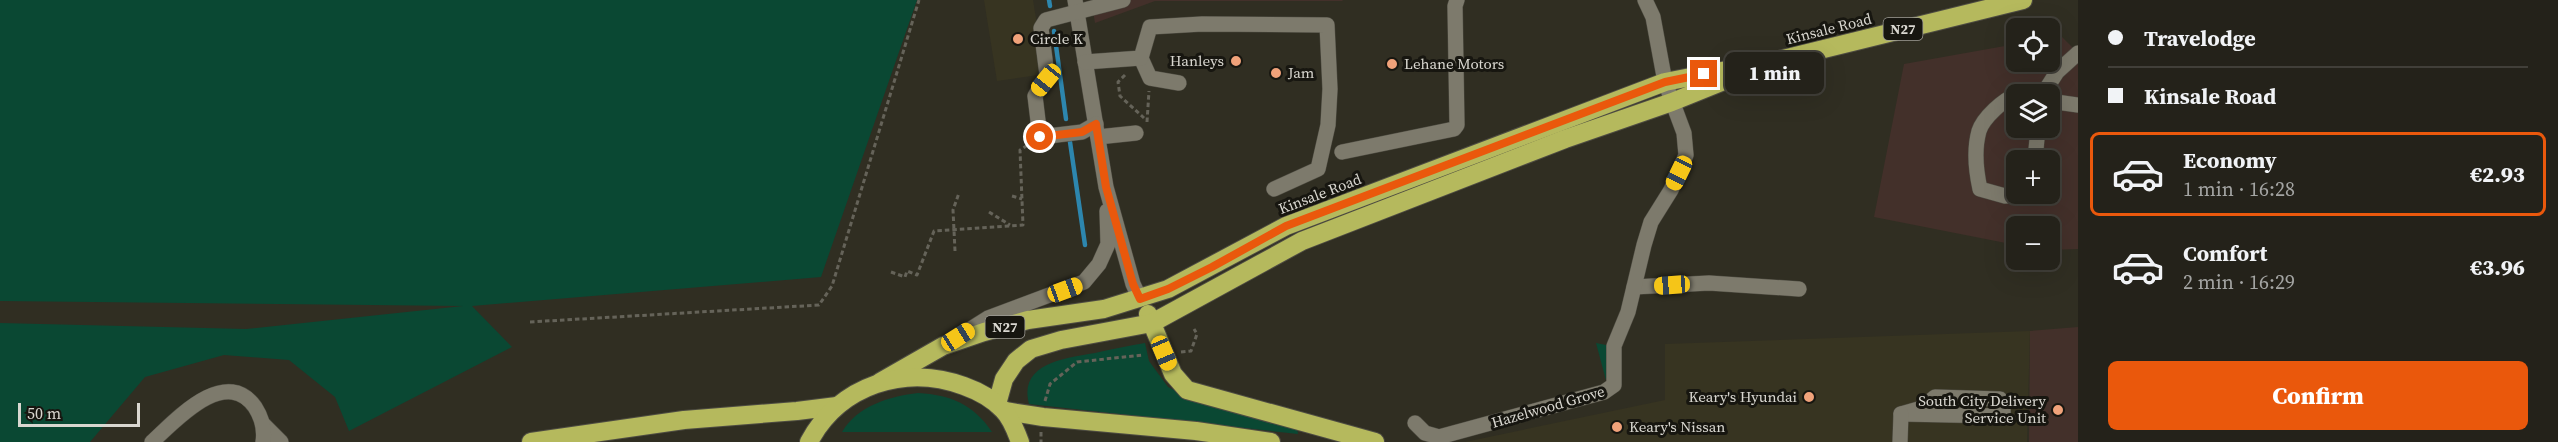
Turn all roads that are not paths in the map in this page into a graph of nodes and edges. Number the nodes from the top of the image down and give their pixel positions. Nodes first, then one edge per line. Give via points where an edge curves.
1 (1123, 0) edge
2 (1457, 0) edge
3 (1644, 0) edge
4 (2023, 0) edge
5 (1076, 6) edge
6 (2078, 53) edge
7 (1783, 59) junction
8 (1085, 62) junction
9 (1146, 68) junction
10 (1665, 82) junction
11 (1179, 83) dead end
12 (2049, 84) edge
13 (2006, 98) edge
14 (1672, 102) junction
15 (2060, 103) edge
16 (2078, 105) edge
17 (1097, 130) junction
18 (1136, 133) dead end
19 (1342, 152) dead end
20 (1106, 187) junction
21 (1274, 189) dead end
22 (2006, 196) edge
23 (1634, 287) junction
24 (1799, 289) dead end
25 (1140, 299) junction
26 (1152, 323) junction
27 (943, 346) junction
28 (880, 382) junction
29 (837, 406) junction
30 (1001, 408) junction
31 (1901, 414) junction
32 (1415, 423) dead end
33 (264, 425) junction
34 (152, 442) edge
35 (263, 442) edge
36 (281, 442) edge
37 (531, 442) edge
38 (809, 442) edge
39 (1020, 442) edge
40 (1271, 442) edge
41 (1375, 442) edge
42 (1900, 442) edge

1 - 5 street
2 - 19 street via 1454,129
3 - 10 street, Hazelwood Grove via 1653,17
4 - 7 highway, Kinsale Road / N27
5 - 8 street
5 - 17 street via 1046,20 1041,27 1047,75 1035,96 1040,137
6 - 12 street
7 - 10 highway, Kinsale Road / N27
7 - 14 highway, Kinsale Road / N27
8 - 9 street
8 - 17 street
9 - 11 street
9 - 21 street via 1150,27 1327,25 1328,124 1318,169
10 - 14 street, Hazelwood Grove
10 - 25 highway, Kinsale Road / N27 via 1286,226 1168,289
13 - 22 street via 1979,129 1976,172 1980,189
14 - 23 street, Hazelwood Grove via 1684,133 1686,155 1651,222
14 - 26 highway, Kinsale Road / N27 via 1302,241
15 - 16 street
17 - 18 street
17 - 20 street
20 - 25 street
20 - 27 street via 1108,244 1099,264 1084,282 988,318
23 - 24 street via 1709,282
23 - 32 street, Hazelwood Grove via 1614,346 1616,380 1610,390 1440,437 1425,433
25 - 26 highway
25 - 27 highway, Kinsale Road / N27 via 1104,309 1028,320
26 - 30 highway, Kinsale Road / N27 via 1031,349 1016,361 1004,379
26 - 41 highway via 1173,374 1187,390
27 - 28 highway, Kinsale Road / N27
28 - 29 highway, N27
28 - 30 highway, N27 via 918,375 947,380 976,390
29 - 37 highway via 684,420
29 - 38 highway, N27
30 - 39 highway
30 - 40 highway via 1043,417
31 - 31 street via 1922,408 1935,397 1995,398 2003,403 1999,416
31 - 42 street
33 - 34 street via 252,402 225,392 195,404
33 - 35 street
33 - 36 street

